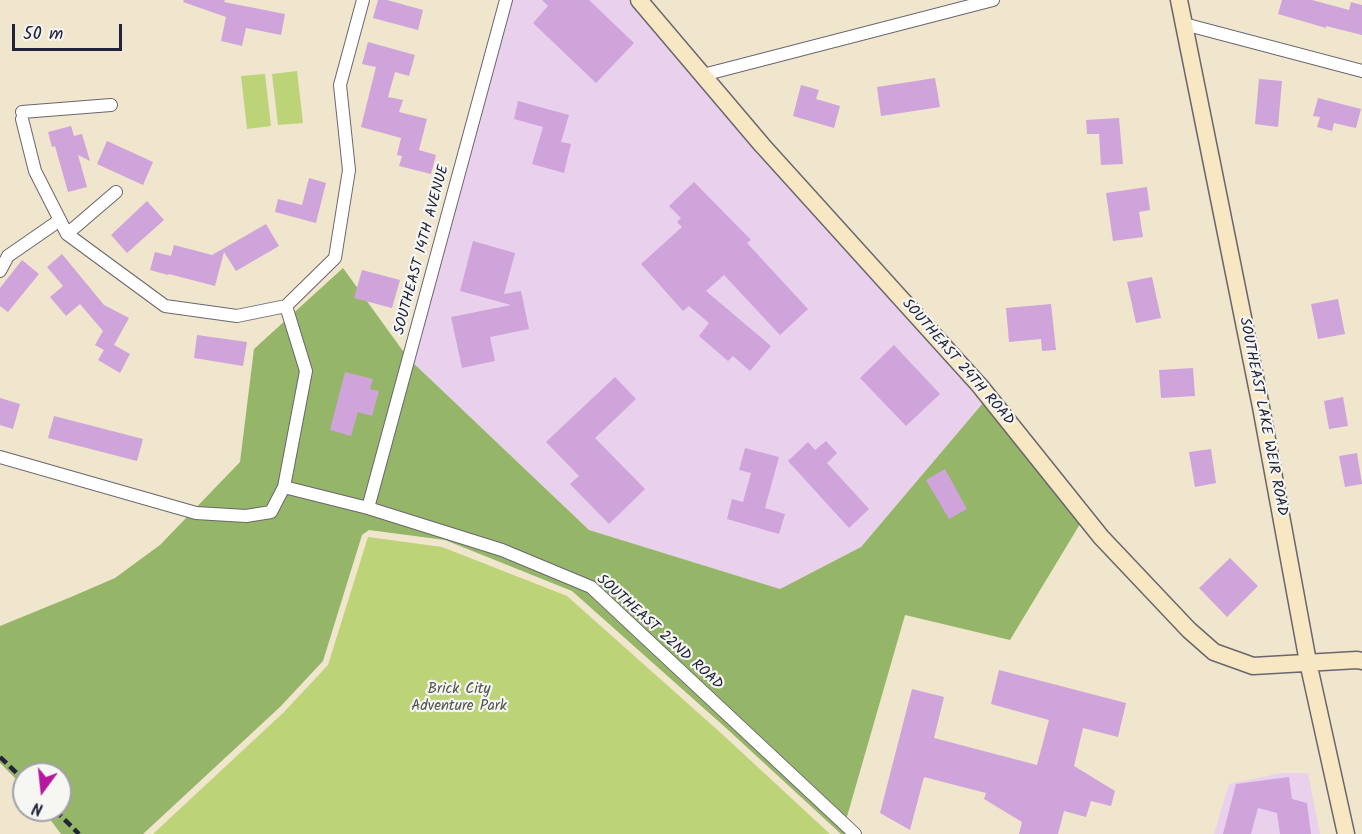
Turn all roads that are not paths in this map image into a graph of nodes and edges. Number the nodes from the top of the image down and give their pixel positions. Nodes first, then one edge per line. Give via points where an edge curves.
1 (363, 0) edge
2 (507, 0) edge
3 (639, 0) edge
4 (993, 0) edge
5 (1179, 0) edge
6 (1184, 24) junction
7 (1362, 71) edge
8 (703, 75) junction
9 (111, 105) dead end
10 (116, 192) dead end
11 (60, 220) junction
12 (67, 234) junction
13 (0, 271) edge
14 (286, 306) junction
15 (0, 458) edge
16 (284, 487) junction
17 (368, 508) junction
18 (1362, 661) edge
19 (1308, 662) junction
20 (855, 834) edge
21 (1346, 834) edge

1 - 14 street via 340,85 349,170 335,258
2 - 17 street, SOUTHEAST 14TH AVENUE
3 - 8 street, SOUTHEAST 24TH ROAD
4 - 8 street
5 - 6 street, SOUTHEAST LAKE WEIR ROAD
6 - 7 street
6 - 19 street, SOUTHEAST LAKE WEIR ROAD
8 - 19 street, SOUTHEAST 24TH ROAD via 980,386 1101,537 1189,630 1214,651 1253,666
9 - 11 street via 22,115 35,171
10 - 12 street
11 - 12 street
11 - 13 street via 8,256
12 - 14 street via 165,306 237,316
14 - 16 street via 306,371
15 - 16 street via 196,513 246,516 271,512
16 - 17 street, SOUTHEAST 22ND ROAD
17 - 20 street, SOUTHEAST 22ND ROAD via 502,550 591,588
18 - 19 street, SOUTHEAST 24TH ROAD
19 - 21 street, SOUTHEAST LAKE WEIR ROAD

